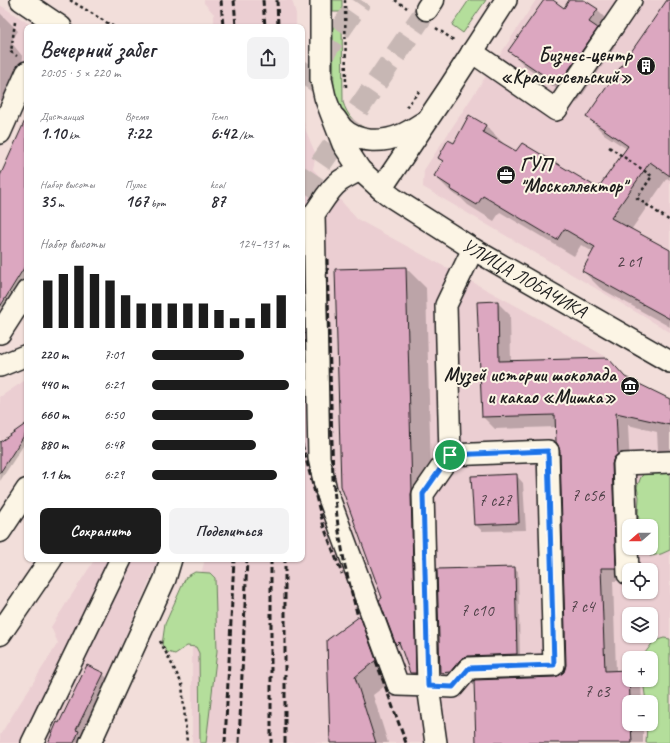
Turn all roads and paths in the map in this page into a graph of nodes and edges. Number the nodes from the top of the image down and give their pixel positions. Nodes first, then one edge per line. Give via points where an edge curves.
1 (70, 0) edge
2 (321, 0) edge
3 (345, 0) edge
4 (395, 0) edge
5 (506, 0) edge
6 (631, 0) edge
7 (18, 9) edge
8 (426, 11) edge
9 (54, 24) edge
10 (109, 24) edge
11 (450, 46) dead end
12 (472, 52) junction
13 (22, 64) edge
14 (423, 86) dead end
15 (346, 94) dead end
16 (404, 110) dead end
17 (331, 113) junction
18 (428, 121) junction
19 (0, 133) edge
20 (609, 147) dead end
21 (360, 170) junction
22 (381, 189) junction
23 (670, 221) edge
24 (473, 249) junction
25 (24, 296) edge
26 (0, 333) edge
27 (24, 356) edge
28 (670, 362) edge
29 (0, 366) edge
30 (450, 455) junction
31 (670, 462) edge
32 (24, 495) edge
33 (0, 531) edge
34 (49, 562) edge
35 (121, 562) edge
36 (170, 562) edge
37 (628, 563) edge
38 (0, 634) edge
39 (157, 635) dead end
40 (428, 686) junction
41 (32, 743) edge
42 (90, 743) edge
43 (187, 743) edge
44 (436, 743) edge

1 - 10 path
2 - 17 street, УЛИЦА ЛОБАЧИКА via 321,79
3 - 15 path
4 - 8 path
5 - 12 street
6 - 12 street via 556,110
7 - 9 street
7 - 13 path via 11,52
8 - 11 path via 455,40
12 - 18 street
13 - 19 street
14 - 16 path
17 - 18 street via 343,129 366,140 383,140 400,135
17 - 21 street, УЛИЦА ЛОБАЧИКА via 343,144
18 - 22 street
20 - 23 path via 652,176 637,198
21 - 22 street, УЛИЦА ЛОБАЧИКА
21 - 40 street via 341,180 314,214 319,458 326,490 398,685
22 - 24 street, УЛИЦА ЛОБАЧИКА
24 - 28 street, УЛИЦА ЛОБАЧИКА
24 - 30 street via 446,305
25 - 26 street
27 - 29 street
30 - 40 street via 423,494
30 - 40 street via 548,451 554,665 469,668 453,687
31 - 37 street via 624,464
32 - 33 main road
34 - 38 main road
35 - 41 street
36 - 42 street via 165,579
39 - 43 path via 182,684
40 - 44 street

